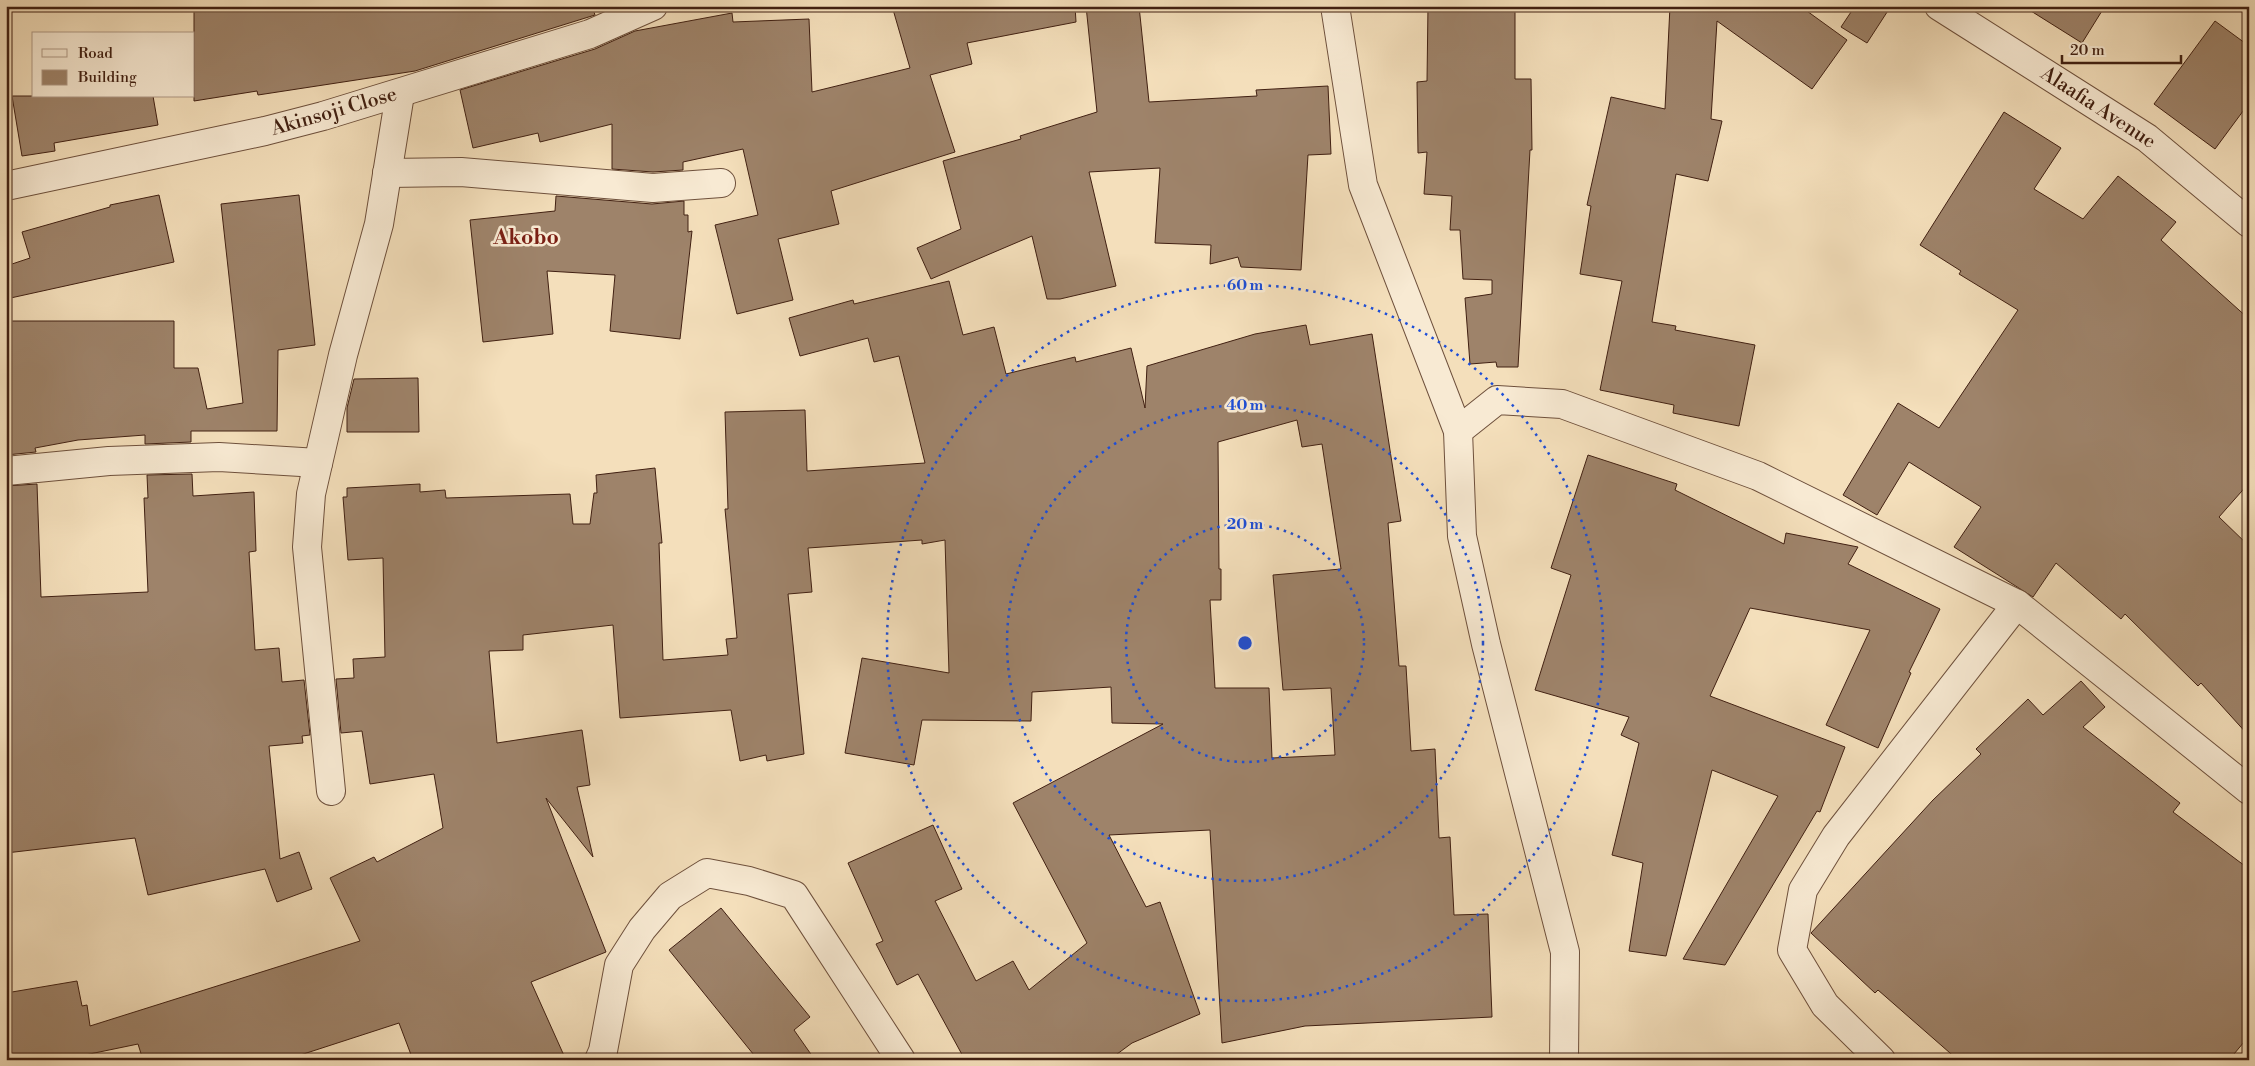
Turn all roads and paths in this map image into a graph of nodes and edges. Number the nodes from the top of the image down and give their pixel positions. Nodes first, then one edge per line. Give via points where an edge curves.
1 (654, 6) edge
2 (1335, 6) edge
3 (1939, 6) edge
4 (400, 94) junction
5 (387, 173) junction
6 (721, 183) dead end
7 (6, 186) edge
8 (2249, 223) edge
9 (1458, 431) junction
10 (318, 462) junction
11 (6, 471) edge
12 (2017, 604) junction
13 (2249, 790) edge
14 (331, 791) dead end
15 (599, 1060) edge
16 (900, 1060) edge
17 (1564, 1060) edge
18 (1881, 1060) edge

1 - 4 street, Akinsoji Close via 590,34
2 - 9 street via 1363,185
3 - 8 street, Alaafia Avenue via 2148,138
4 - 5 street
4 - 7 street, Akinsoji Close via 265,132
5 - 6 street via 461,172 653,188
5 - 10 street via 379,224
9 - 12 street via 1497,400 1562,404 1758,476
9 - 17 street via 1462,536 1486,644 1565,952
10 - 11 street via 219,457 109,461
10 - 14 street via 311,494 307,547
12 - 13 street
12 - 18 street via 1836,836 1803,890 1792,950 1825,1005
15 - 16 street via 619,965 642,929 670,896 708,873 794,895

